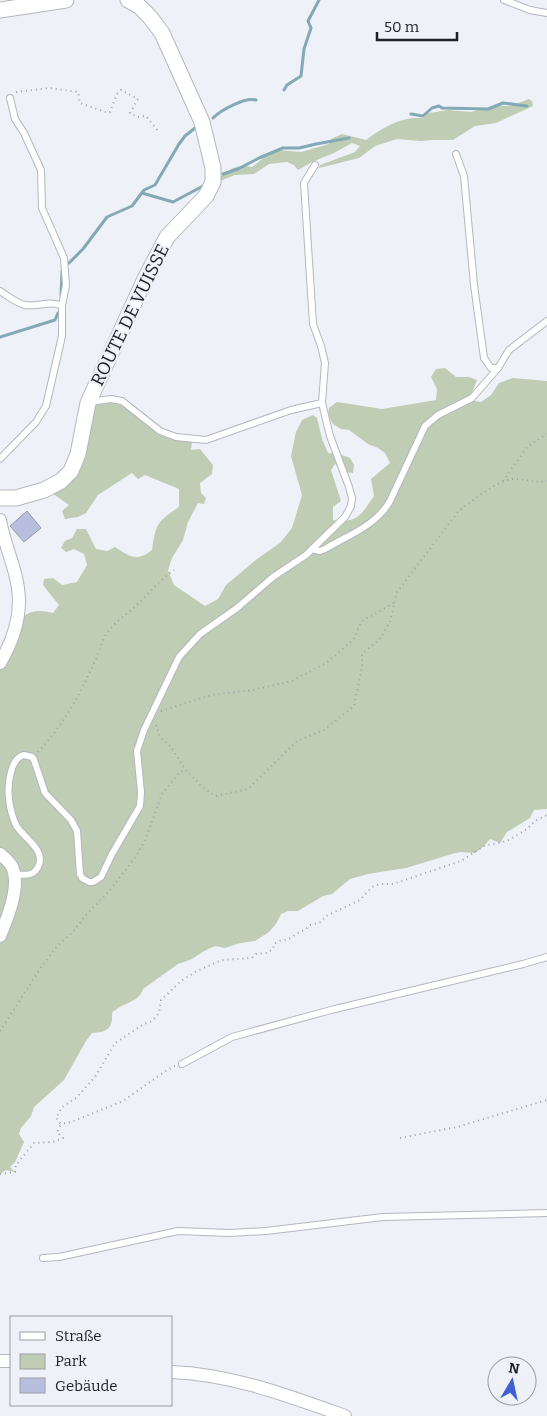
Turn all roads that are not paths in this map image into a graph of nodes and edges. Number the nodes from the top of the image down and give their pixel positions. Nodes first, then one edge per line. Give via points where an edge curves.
1 (66, 0) edge
2 (128, 0) edge
3 (504, 0) edge
4 (0, 10) edge
5 (547, 13) edge
6 (10, 98) road end
7 (456, 154) dead end
8 (315, 165) dead end
9 (0, 290) edge
10 (62, 306) junction
11 (547, 321) edge
12 (498, 368) junction
13 (88, 403) junction
14 (322, 403) junction
15 (0, 459) edge
16 (1, 500) edge
17 (0, 520) edge
18 (312, 549) junction
19 (0, 663) edge
20 (0, 854) edge
21 (14, 874) junction
22 (0, 936) edge
23 (547, 957) edge
24 (182, 1064) road end
25 (547, 1213) edge
26 (43, 1258) dead end
27 (172, 1372) edge
28 (345, 1416) edge

1 - 4 street
2 - 13 street, ROUTE DE VUISSE via 139,6 162,33 202,122 214,179 208,192 171,233 158,253
3 - 5 lane
6 - 10 lane via 15,119 41,170 42,208 64,258 66,285
7 - 12 lane via 464,176 484,358 491,368
8 - 14 lane via 304,183 313,324 325,363
9 - 10 lane via 26,305 49,303
10 - 15 lane via 62,336 46,406 36,422
11 - 12 lane via 509,350
12 - 18 lane via 472,398 438,415 425,426 383,513 325,549
13 - 14 lane via 122,400 160,431 176,437 206,440 291,410
13 - 16 street, ROUTE DE VUISSE via 77,459 69,474 44,490
14 - 18 lane via 352,500 345,517
17 - 19 street via 20,599 14,633
18 - 21 lane via 200,634 174,666 138,751 140,806 101,877 93,882 86,881 80,874 77,831 71,820 45,793 32,757 24,755 16,759 10,775 10,803 16,825 37,851 40,861 34,873
20 - 21 street
21 - 22 street via 13,898
23 - 24 lane via 232,1037
25 - 26 lane via 382,1217 228,1233 178,1231
27 - 28 street via 255,1386

